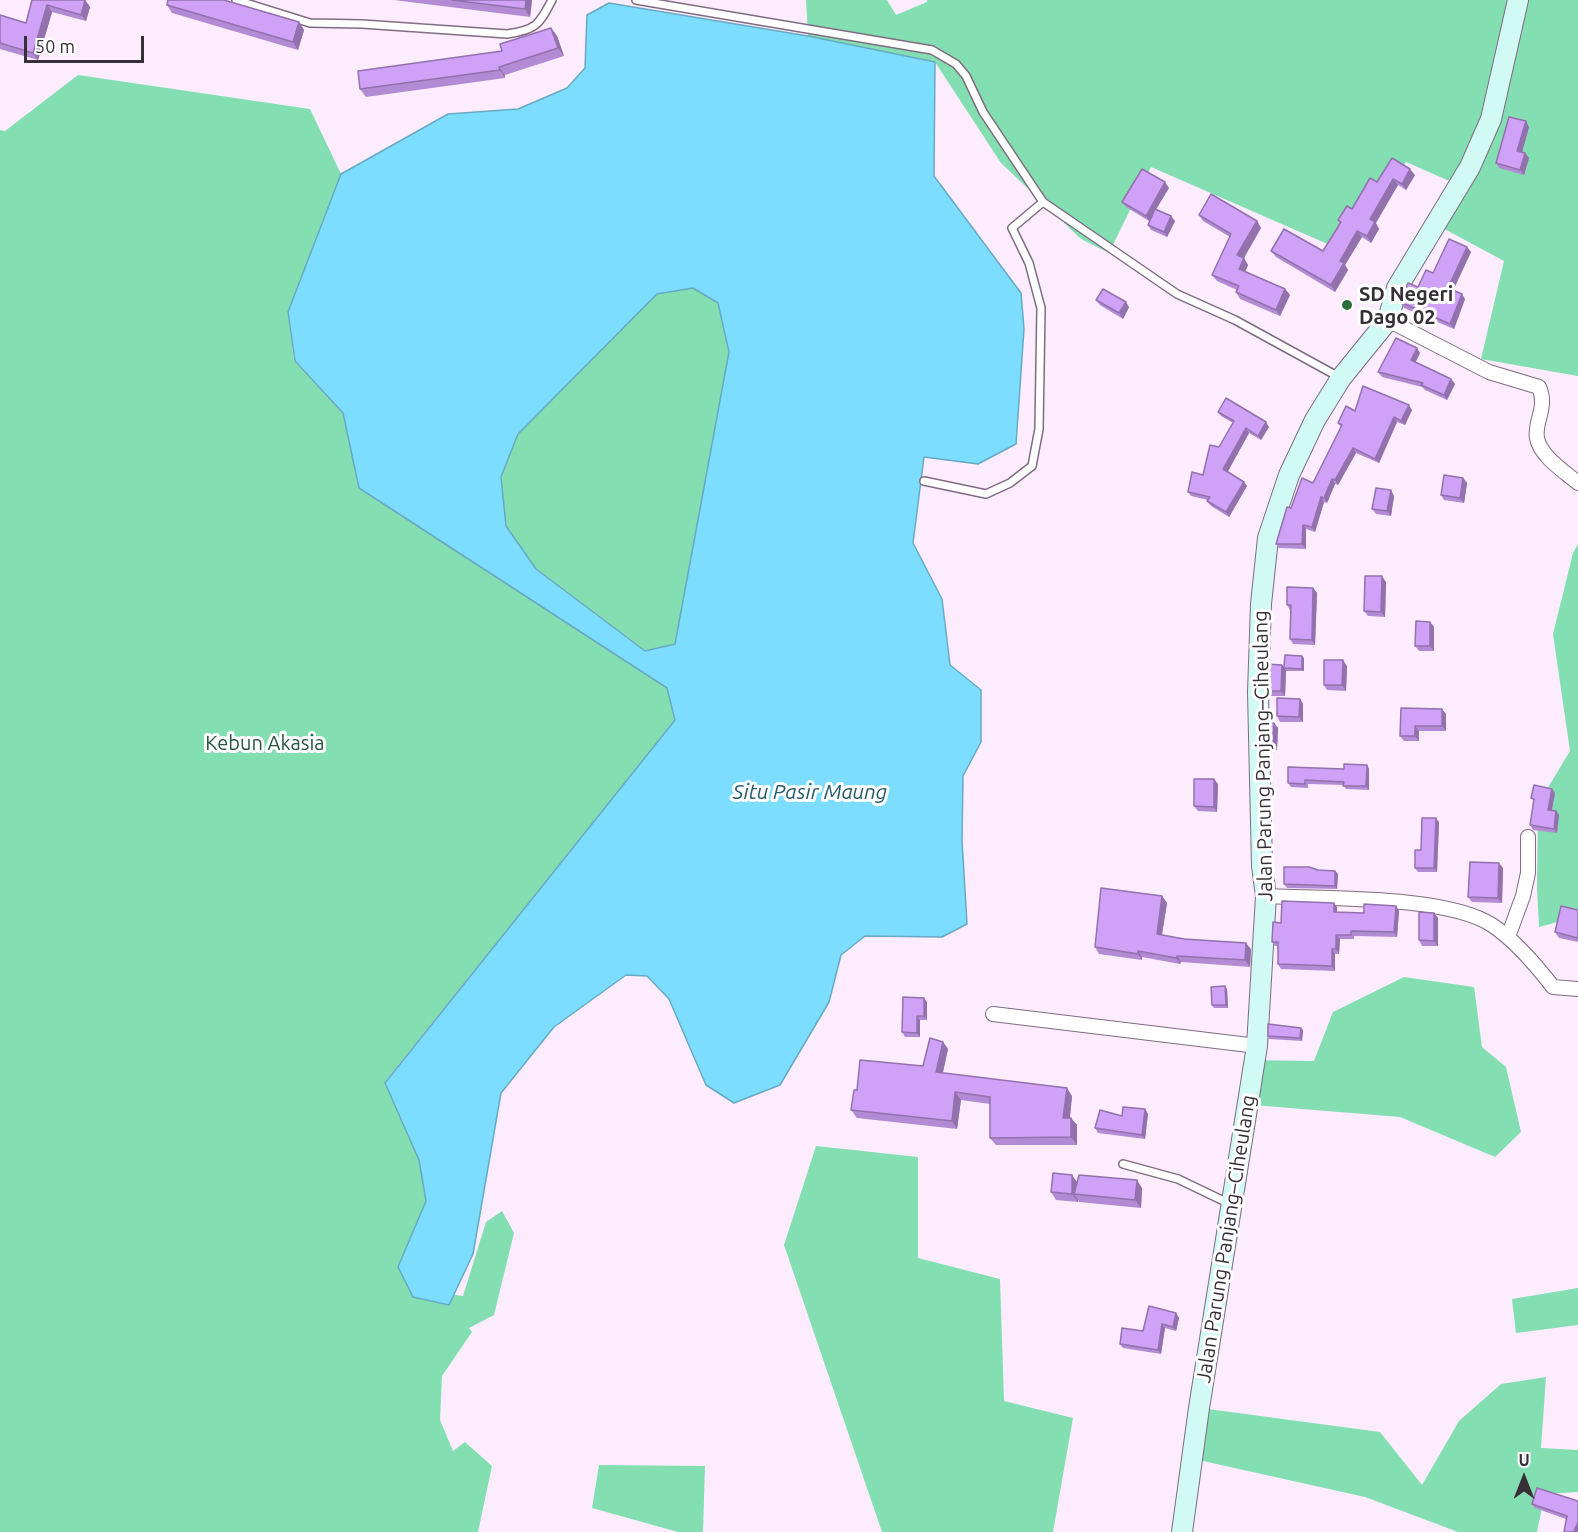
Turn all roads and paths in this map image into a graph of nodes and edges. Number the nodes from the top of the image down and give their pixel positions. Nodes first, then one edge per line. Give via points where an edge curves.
1 (236, 0) edge
2 (552, 0) edge
3 (636, 0) edge
4 (1518, 0) edge
5 (1043, 202) junction
6 (1388, 320) junction
7 (1341, 378) junction
8 (924, 482) dead end
9 (1578, 483) edge
10 (1528, 837) dead end
11 (1266, 897) junction
12 (1508, 937) junction
13 (1578, 990) edge
14 (993, 1014) dead end
15 (1257, 1046) junction
16 (1123, 1164) dead end
17 (1232, 1206) junction
18 (1182, 1532) edge

1 - 2 lane via 310,23 507,34 524,32 541,22
3 - 5 lane via 932,50 956,64 966,76 983,112
4 - 6 street, Jalan Parung Panjang–Ciheulang via 1491,119 1470,167 1397,288
5 - 7 lane via 1177,294 1235,320
5 - 8 lane via 1012,228 1029,263 1041,308 1039,429 1032,466 1010,483 986,494
6 - 7 street, Jalan Parung Panjang–Ciheulang
6 - 9 street via 1489,372 1539,387 1543,397 1537,438 1547,457
7 - 11 street, Jalan Parung Panjang–Ciheulang via 1315,420 1289,475 1268,538 1258,692
10 - 12 street via 1528,873
11 - 12 street via 1424,905 1471,914
11 - 15 street, Jalan Parung Panjang–Ciheulang
12 - 13 street via 1553,987
14 - 15 street
15 - 17 street, Jalan Parung Panjang–Ciheulang
16 - 17 lane via 1178,1179
17 - 18 street, Jalan Parung Panjang–Ciheulang

